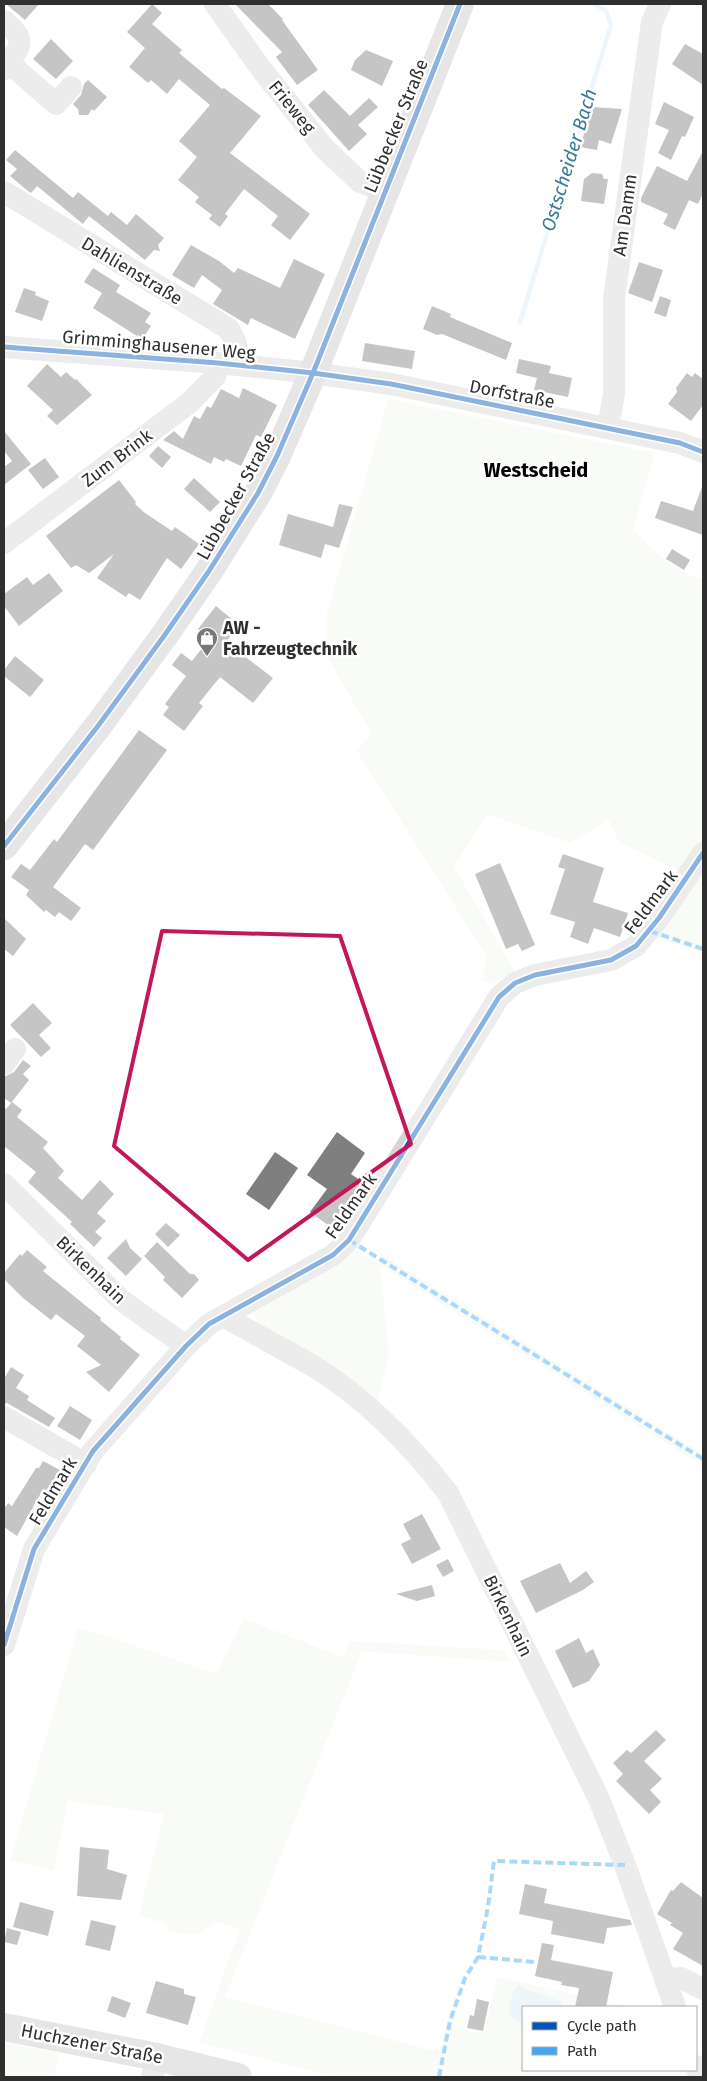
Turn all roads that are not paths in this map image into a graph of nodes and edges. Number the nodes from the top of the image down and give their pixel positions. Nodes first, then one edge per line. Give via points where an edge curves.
1 (215, 4) edge
2 (460, 4) edge
3 (660, 4) edge
4 (4, 21) edge
5 (6, 66) edge
6 (71, 87) dead end
7 (385, 191) junction
8 (4, 192) edge
9 (4, 347) edge
10 (228, 364) junction
11 (312, 373) junction
12 (608, 428) junction
13 (701, 447) edge
14 (4, 543) edge
15 (4, 846) edge
16 (703, 853) edge
17 (4, 1184) edge
18 (223, 1316) junction
19 (186, 1346) junction
20 (4, 1417) edge
21 (86, 1464) junction
22 (4, 1645) edge
23 (664, 1980) junction
24 (703, 1989) edge
25 (674, 2006) edge
26 (4, 2027) edge
27 (154, 2067) edge
28 (238, 2077) edge

1 - 7 street, Frieweg via 258,66 325,149 360,182
2 - 7 main road, Lübbecker Straße
3 - 12 street, Am Damm via 652,22 614,299 614,394
4 - 5 street via 20,40 17,51
5 - 6 street via 56,104
7 - 11 main road, Lübbecker Straße
8 - 10 street, Dahlienstraße via 229,329 236,343
9 - 10 street, Grimminghausener Weg
10 - 11 street, Grimminghausener Weg
10 - 14 street, Zum Brink via 189,403
11 - 12 street, Dorfstraße via 391,384
11 - 15 main road, Lübbecker Straße via 277,456 234,534 98,726
12 - 13 street, Dorfstraße
16 - 18 street, Feldmark via 636,946 611,960 536,975 515,983 499,997 350,1240 333,1255
17 - 19 street, Birkenhain via 121,1300
18 - 19 street, Feldmark via 209,1324
18 - 23 street, Birkenhain via 314,1367 367,1406 424,1462 448,1493 599,1799
19 - 21 street, Feldmark via 93,1451
20 - 21 street, Feldmark
21 - 22 street, Feldmark via 34,1549
23 - 24 street via 681,1978
23 - 25 street, Birkenhain
26 - 27 main road, Huchzener Straße
27 - 28 main road, Huchzener Straße

